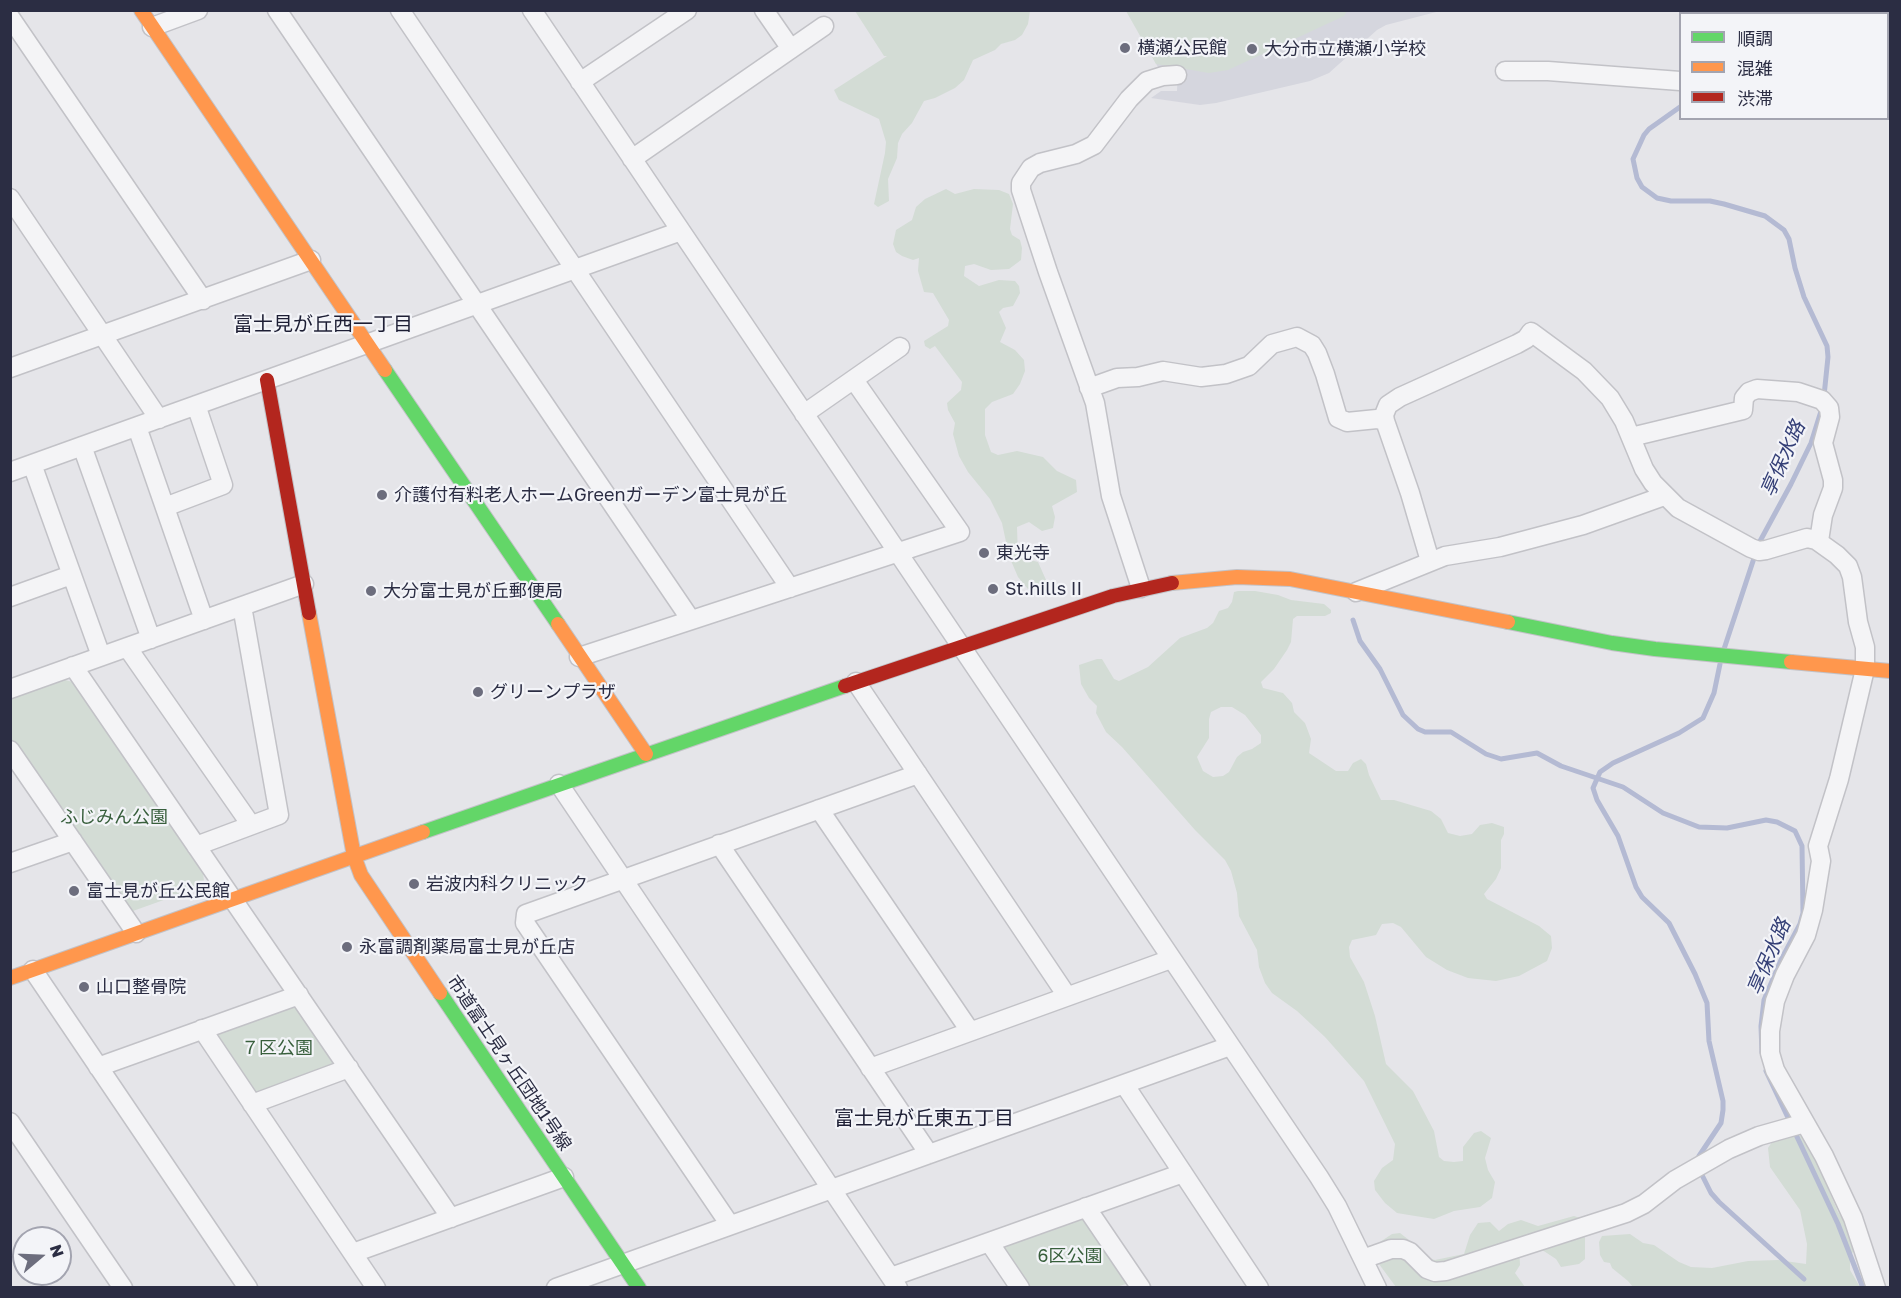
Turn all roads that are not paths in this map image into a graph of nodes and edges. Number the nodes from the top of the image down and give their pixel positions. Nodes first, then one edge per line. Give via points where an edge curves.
1 (141, 10) edge
2 (198, 10) edge
3 (277, 10) edge
4 (400, 10) edge
5 (532, 10) edge
6 (687, 10) edge
7 (764, 10) edge
8 (10, 16) edge
9 (824, 26) dead end
10 (152, 27) junction
11 (791, 49) junction
12 (1505, 71) dead end
13 (1177, 75) dead end
14 (1679, 81) edge
15 (580, 82) junction
16 (632, 159) junction
17 (10, 198) edge
18 (681, 231) junction
19 (311, 260) junction
20 (575, 269) junction
21 (203, 300) junction
22 (476, 304) junction
23 (103, 335) junction
24 (367, 344) junction
25 (900, 347) dead end
26 (10, 368) edge
27 (267, 380) junction
28 (854, 380) junction
29 (1089, 388) junction
30 (196, 405) junction
31 (804, 414) junction
32 (159, 419) junction
33 (1385, 421) junction
34 (137, 427) junction
35 (1630, 437) junction
36 (82, 446) junction
37 (32, 464) junction
38 (10, 472) edge
39 (1664, 496) junction
40 (165, 507) junction
41 (1819, 541) junction
42 (897, 553) junction
43 (1430, 561) junction
44 (71, 575) junction
45 (303, 584) junction
46 (790, 588) junction
47 (1141, 588) junction
48 (1356, 592) junction
49 (10, 597) edge
50 (242, 606) junction
51 (204, 620) junction
52 (691, 620) junction
53 (151, 639) junction
54 (960, 646) junction
55 (127, 647) junction
56 (101, 657) junction
57 (579, 657) junction
58 (73, 666) junction
59 (1865, 669) junction
60 (1890, 671) edge
61 (856, 682) junction
62 (10, 689) edge
63 (10, 750) edge
64 (646, 754) junction
65 (918, 774) junction
66 (559, 784) junction
67 (819, 809) junction
68 (251, 825) junction
69 (73, 842) junction
70 (719, 844) junction
71 (196, 846) junction
72 (354, 855) junction
73 (10, 863) edge
74 (622, 879) junction
75 (233, 899) junction
76 (136, 933) junction
77 (1171, 959) junction
78 (33, 970) junction
79 (10, 978) edge
80 (299, 995) junction
81 (1067, 996) junction
82 (202, 1029) junction
83 (970, 1031) junction
84 (1230, 1046) junction
85 (98, 1067) junction
86 (349, 1068) junction
87 (870, 1068) junction
88 (1124, 1084) junction
89 (252, 1104) junction
90 (10, 1122) edge
91 (1805, 1123) junction
92 (929, 1154) junction
93 (1182, 1173) junction
94 (564, 1177) junction
95 (832, 1189) junction
96 (1086, 1207) junction
97 (452, 1218) junction
98 (730, 1225) junction
99 (989, 1242) junction
100 (353, 1253) junction
101 (1363, 1259) junction
102 (622, 1263) junction
103 (895, 1282) edge
104 (1136, 1286) edge
105 (123, 1287) edge
106 (248, 1287) edge
107 (376, 1287) edge
108 (556, 1287) edge
109 (639, 1287) edge
110 (1020, 1287) edge
111 (1259, 1287) edge
112 (1377, 1287) edge
113 (1876, 1287) edge

1 - 10 street
2 - 10 street
3 - 22 street
4 - 20 street
5 - 15 street
6 - 15 street
7 - 11 street
8 - 21 street
9 - 11 street
10 - 19 street
11 - 16 street
12 - 14 street
13 - 29 street via 1147,81 1094,145 1040,163 1031,168 1021,183
15 - 16 street
16 - 18 street
17 - 23 street
18 - 20 street
18 - 31 street
19 - 21 street
19 - 24 street
20 - 22 street
20 - 46 street
21 - 23 street
22 - 24 street
22 - 52 street
23 - 26 street
23 - 32 street
24 - 27 street
24 - 57 street
25 - 28 street
27 - 30 street
27 - 45 street, 市道富士見ヶ丘団地1号線
28 - 31 street
28 - 42 street via 960,532
29 - 33 street via 1117,378 1163,371 1201,377 1226,374 1249,366 1272,344 1297,337 1312,345 1317,353 1338,418 1347,422
29 - 47 street via 1098,414 1111,496
30 - 32 street
30 - 40 street via 223,485
31 - 42 street
32 - 34 street
33 - 35 street via 1391,402 1517,344 1531,333 1584,371 1610,398
33 - 43 street
34 - 36 street
34 - 40 street
35 - 39 street via 1644,469
35 - 41 street via 1743,410 1744,398 1757,389 1798,392 1822,400 1829,408 1823,443 1833,488
36 - 37 street
36 - 53 street
37 - 38 street
37 - 44 street
39 - 41 street via 1688,514 1751,548 1766,550 1807,538
39 - 43 street via 1583,525
40 - 51 street
41 - 59 street via 1851,571 1865,647
42 - 46 street
42 - 54 street
43 - 48 street
44 - 49 street
44 - 56 street
45 - 50 street
45 - 72 street, 市道富士見ヶ丘団地1号線
46 - 52 street
47 - 48 street via 1253,576
47 - 54 street
48 - 59 street via 1633,646
50 - 51 street
50 - 68 street via 279,815
51 - 53 street
52 - 57 street
53 - 55 street
54 - 61 street
54 - 77 street
55 - 56 street
55 - 68 street
56 - 58 street
57 - 64 street
58 - 62 street
58 - 71 street
59 - 60 street
59 - 91 street via 1836,791 1818,846 1821,861 1810,923 1780,985 1770,1031 1775,1070
61 - 64 street
61 - 65 street
63 - 69 street
64 - 66 street
65 - 67 street
65 - 81 street
66 - 72 street
66 - 74 street
67 - 70 street
67 - 83 street
68 - 71 street
69 - 73 street
69 - 76 street
70 - 74 street
70 - 87 street
71 - 75 street
72 - 75 street
72 - 94 street, 市道富士見ヶ丘団地1号線 via 368,886
74 - 95 street
74 - 98 street via 532,911 524,920
75 - 76 street
75 - 80 street
76 - 78 street
77 - 81 street
77 - 84 street
78 - 79 street
78 - 85 street
80 - 82 street
80 - 86 street
81 - 83 street
82 - 85 street
82 - 89 street
83 - 87 street
84 - 88 street
84 - 101 street via 1328,1191
85 - 106 street
86 - 89 street
86 - 97 street
87 - 92 street
88 - 92 street
88 - 93 street
89 - 100 street
90 - 105 street
91 - 101 street via 1729,1149 1644,1204 1618,1216 1446,1271 1426,1269 1403,1249
91 - 113 street via 1853,1218
92 - 95 street
93 - 96 street
93 - 111 street
94 - 97 street
94 - 102 street, 市道富士見ヶ丘団地1号線
95 - 98 street
95 - 103 street
96 - 99 street
96 - 104 street
97 - 100 street
98 - 102 street
99 - 103 street
99 - 110 street
100 - 107 street
101 - 112 street
102 - 108 street
102 - 109 street, 市道富士見ヶ丘団地1号線

